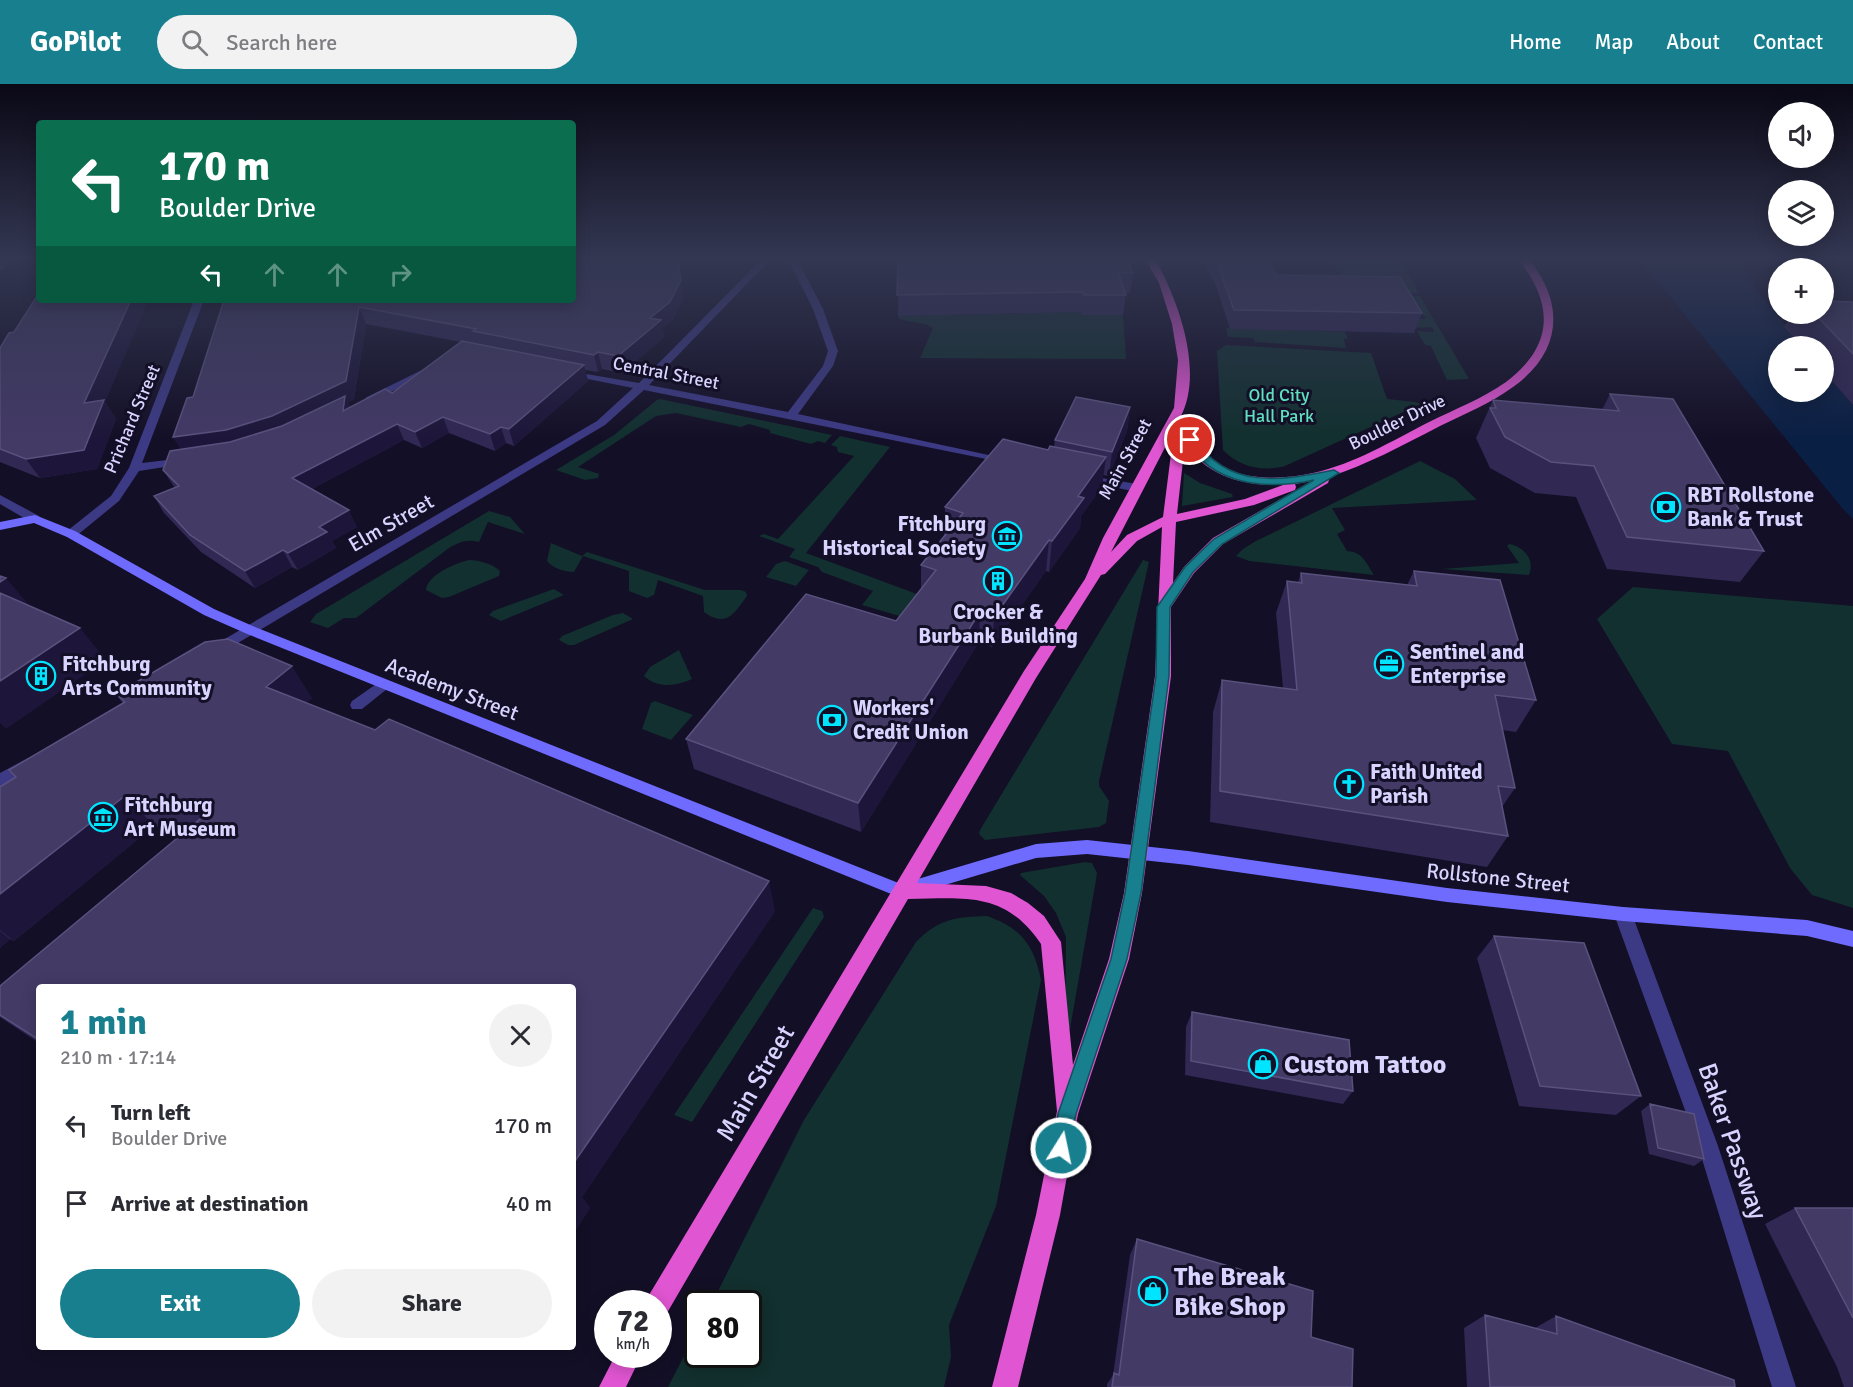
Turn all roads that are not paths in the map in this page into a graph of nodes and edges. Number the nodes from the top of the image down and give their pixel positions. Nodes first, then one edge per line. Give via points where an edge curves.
1 (192, 318) edge
2 (710, 318) edge
3 (821, 318) edge
4 (1175, 318) edge
5 (1550, 318) edge
6 (444, 362) edge
7 (556, 369) edge
8 (641, 387) junction
9 (358, 404) edge
10 (791, 416) junction
11 (1179, 421) junction
12 (192, 460) edge
13 (1016, 464) edge
14 (135, 468) junction
15 (1334, 473) junction
16 (1077, 477) edge
17 (1137, 488) junction
18 (0, 500) edge
19 (35, 519) junction
20 (1170, 520) junction
21 (0, 525) edge
22 (71, 534) junction
23 (1092, 579) junction
24 (1164, 607) junction
25 (250, 630) junction
26 (199, 660) edge
27 (381, 685) junction
28 (357, 705) dead end
29 (41, 757) edge
30 (0, 781) edge
31 (1140, 852) junction
32 (901, 891) junction
33 (1623, 914) junction
34 (1853, 939) edge
35 (1067, 1114) junction
36 (666, 1290) edge
37 (622, 1368) edge
38 (612, 1387) edge
39 (1005, 1387) edge
40 (1785, 1387) edge

1 - 14 street, Prichard Street
2 - 8 street, Elm Street
3 - 10 street via 833,351 828,366
4 - 11 highway, Main Street via 1184,360
5 - 15 highway, Boulder Drive via 1549,331 1535,360 1513,381
6 - 9 street
7 - 8 street, Central Street
8 - 10 street, Central Street
8 - 25 street, Elm Street via 602,423 554,453
10 - 13 street, Central Street
11 - 15 highway, Boulder Drive via 1199,455 1236,476 1273,483
11 - 17 highway, Main Street via 1163,436
11 - 20 highway, Main Street
12 - 14 street
14 - 22 street, Prichard Street via 115,498
15 - 20 highway, Main Street via 1260,499
15 - 24 highway via 1218,541 1189,570
16 - 17 street
17 - 23 highway, Main Street
18 - 19 street, Academy Street
19 - 21 main road
19 - 22 main road, Academy Street
20 - 23 highway, Main Street via 1132,538
20 - 24 highway, Main Street
22 - 25 main road, Academy Street via 209,612
23 - 32 highway, Main Street
24 - 31 highway, Main Street via 1163,676
25 - 26 street, Elm Street
25 - 27 main road, Academy Street
27 - 28 street
27 - 32 main road, Academy Street
29 - 30 street
31 - 32 main road via 1087,847 1036,851
31 - 33 main road, Rollstone Street via 1389,888
31 - 35 highway, Main Street via 1119,959
32 - 35 highway, Main Street via 974,891 997,895 1018,905 1042,926 1051,942
32 - 36 highway, Main Street
33 - 34 main road, Rollstone Street via 1807,928
33 - 40 street, Baker Passway via 1708,1146
35 - 39 highway, Main Street via 1048,1215
37 - 38 highway

